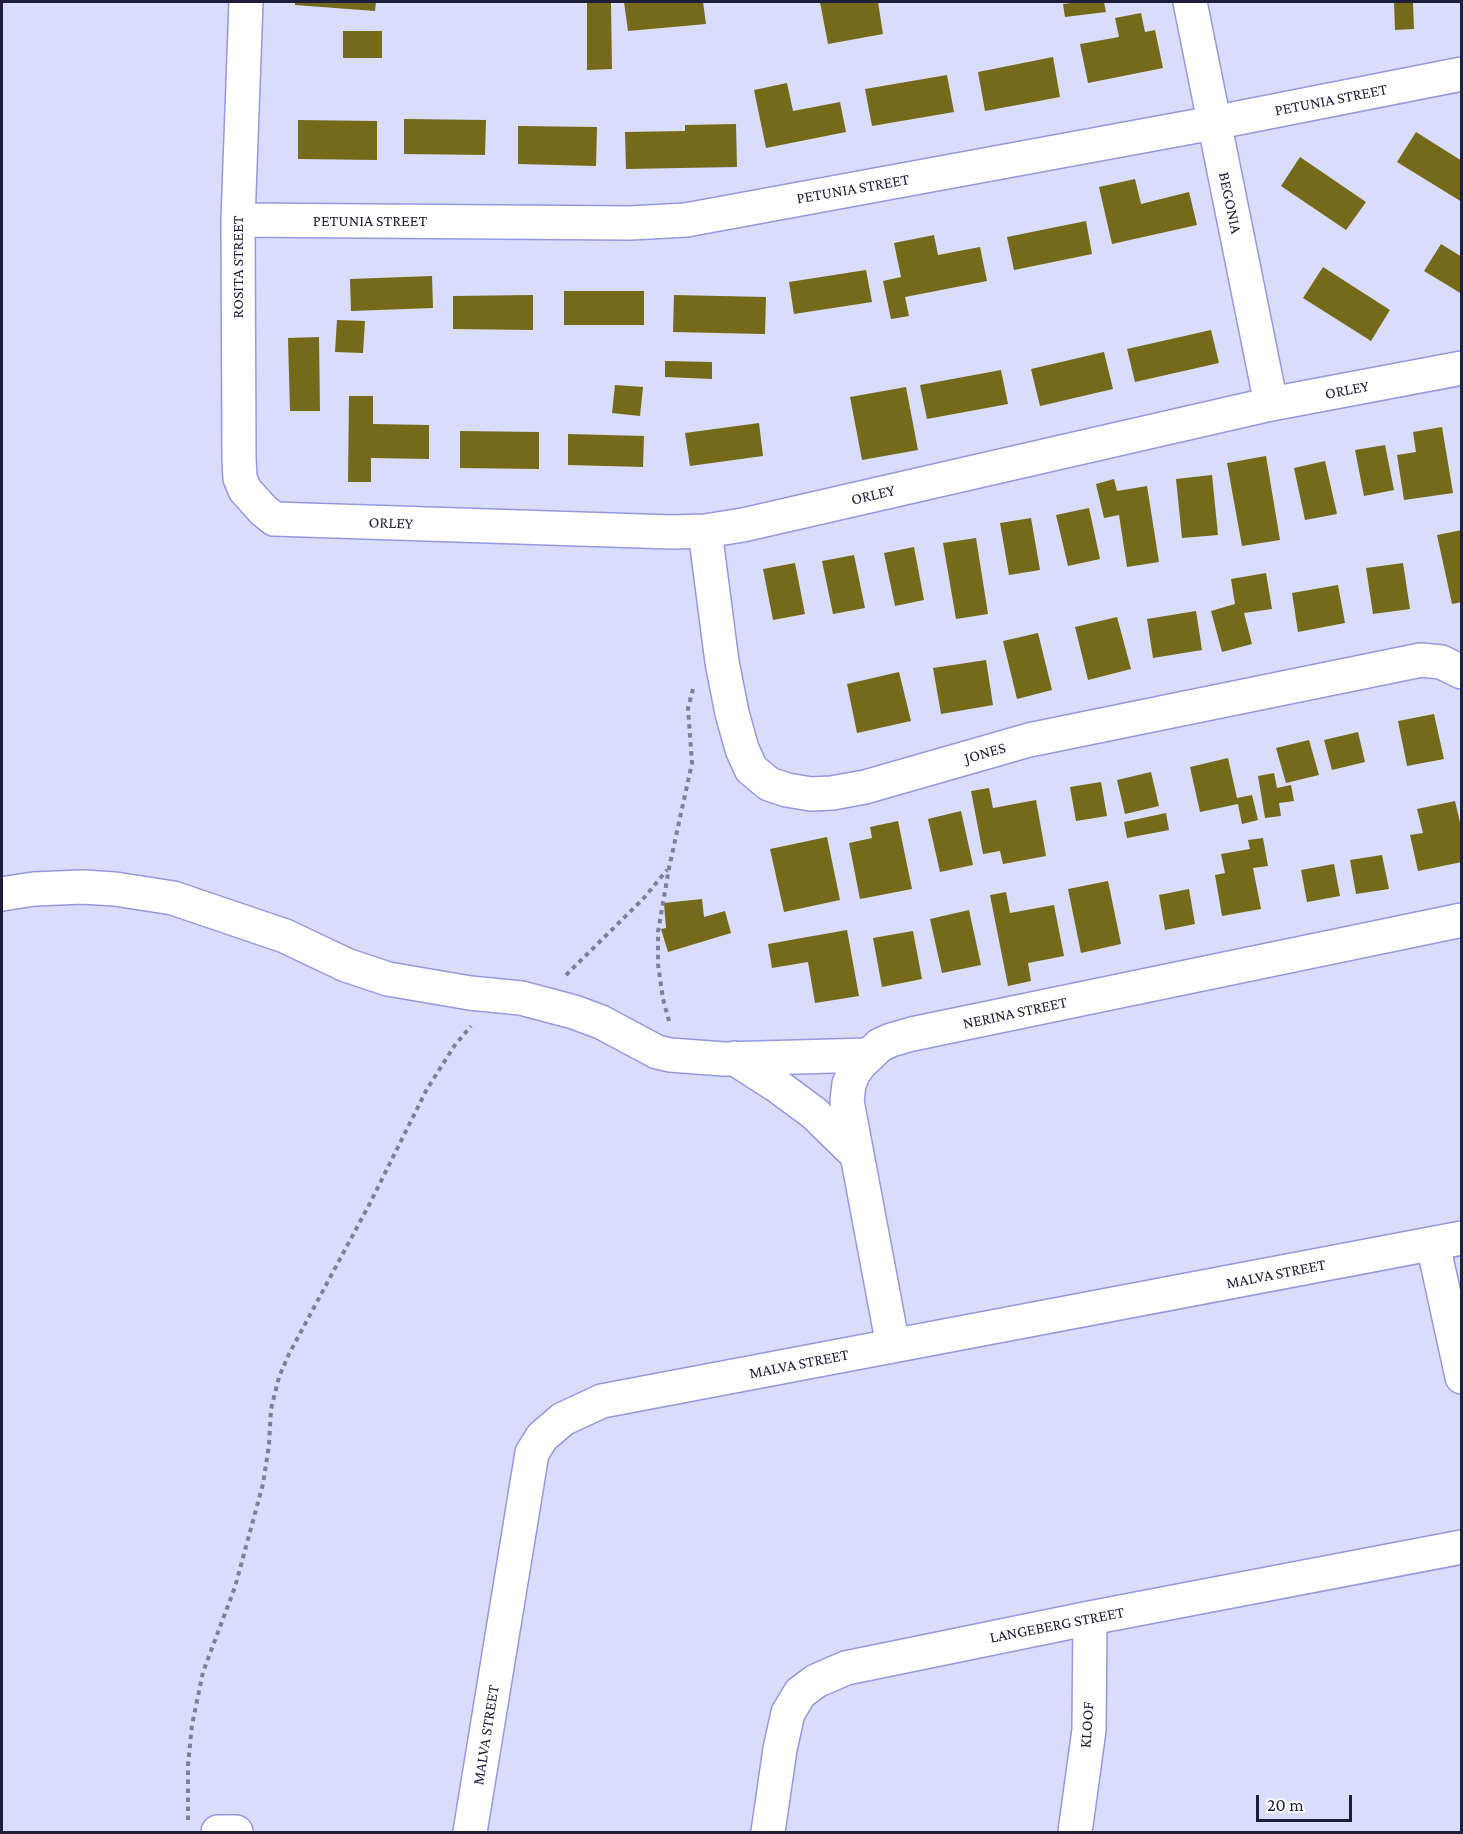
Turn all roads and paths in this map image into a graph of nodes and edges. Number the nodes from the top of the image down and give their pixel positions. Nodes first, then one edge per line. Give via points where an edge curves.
1 (246, 2) edge
2 (1190, 2) edge
3 (1461, 74) edge
4 (1213, 123) junction
5 (238, 220) junction
6 (1461, 368) edge
7 (1271, 404) junction
8 (274, 519) joint
9 (705, 531) junction
10 (719, 644) junction
11 (1461, 672) edge
12 (669, 868) junction
13 (2, 894) edge
14 (1461, 920) edge
15 (519, 998) junction
16 (869, 1054) junction
17 (684, 1057) junction
18 (734, 1058) junction
19 (856, 1154) junction
20 (1448, 1241) edge
21 (893, 1346) junction
22 (1461, 1377) edge
23 (1461, 1547) edge
24 (1090, 1618) junction
25 (188, 1822) dead end
26 (218, 1833) edge
27 (236, 1833) edge
28 (470, 1833) edge
29 (768, 1833) edge
30 (1075, 1833) edge

1 - 5 street, ROSITA STREET
2 - 4 street, BEGONIA
3 - 4 street, PETUNIA STREET
4 - 5 street, PETUNIA STREET via 686,220
4 - 7 street, BEGONIA
5 - 8 street, ROSITA STREET via 240,478 254,501
6 - 7 street, ORLEY
7 - 9 street, ORLEY
8 - 9 street, ORLEY
9 - 10 street, JONES
10 - 11 street, JONES via 732,713 751,769 769,784 811,794 865,787 1029,740 1421,660 1441,662
10 - 12 path via 691,693 688,723 692,763
12 - 15 path via 575,968
12 - 17 path via 658,955 663,999
13 - 15 street via 83,887 173,898 285,936 388,980
14 - 16 street, NERINA STREET via 912,1034 880,1045
15 - 17 street via 574,1012 657,1052
15 - 25 path via 470,1027 440,1066 279,1377 271,1409 263,1484 235,1587 203,1672 192,1725
16 - 18 street
16 - 19 street, NERINA STREET via 849,1084 847,1101
17 - 18 street
18 - 19 street via 814,1113
19 - 21 street, NERINA STREET
20 - 21 street, MALVA STREET
20 - 22 street
21 - 28 street, MALVA STREET via 602,1401 563,1419 542,1437 532,1453
23 - 24 street, LANGEBERG STREET
24 - 29 street, LANGEBERG STREET via 846,1668 816,1681 800,1693 788,1713
24 - 30 street, KLOOF via 1089,1730
26 - 27 street

